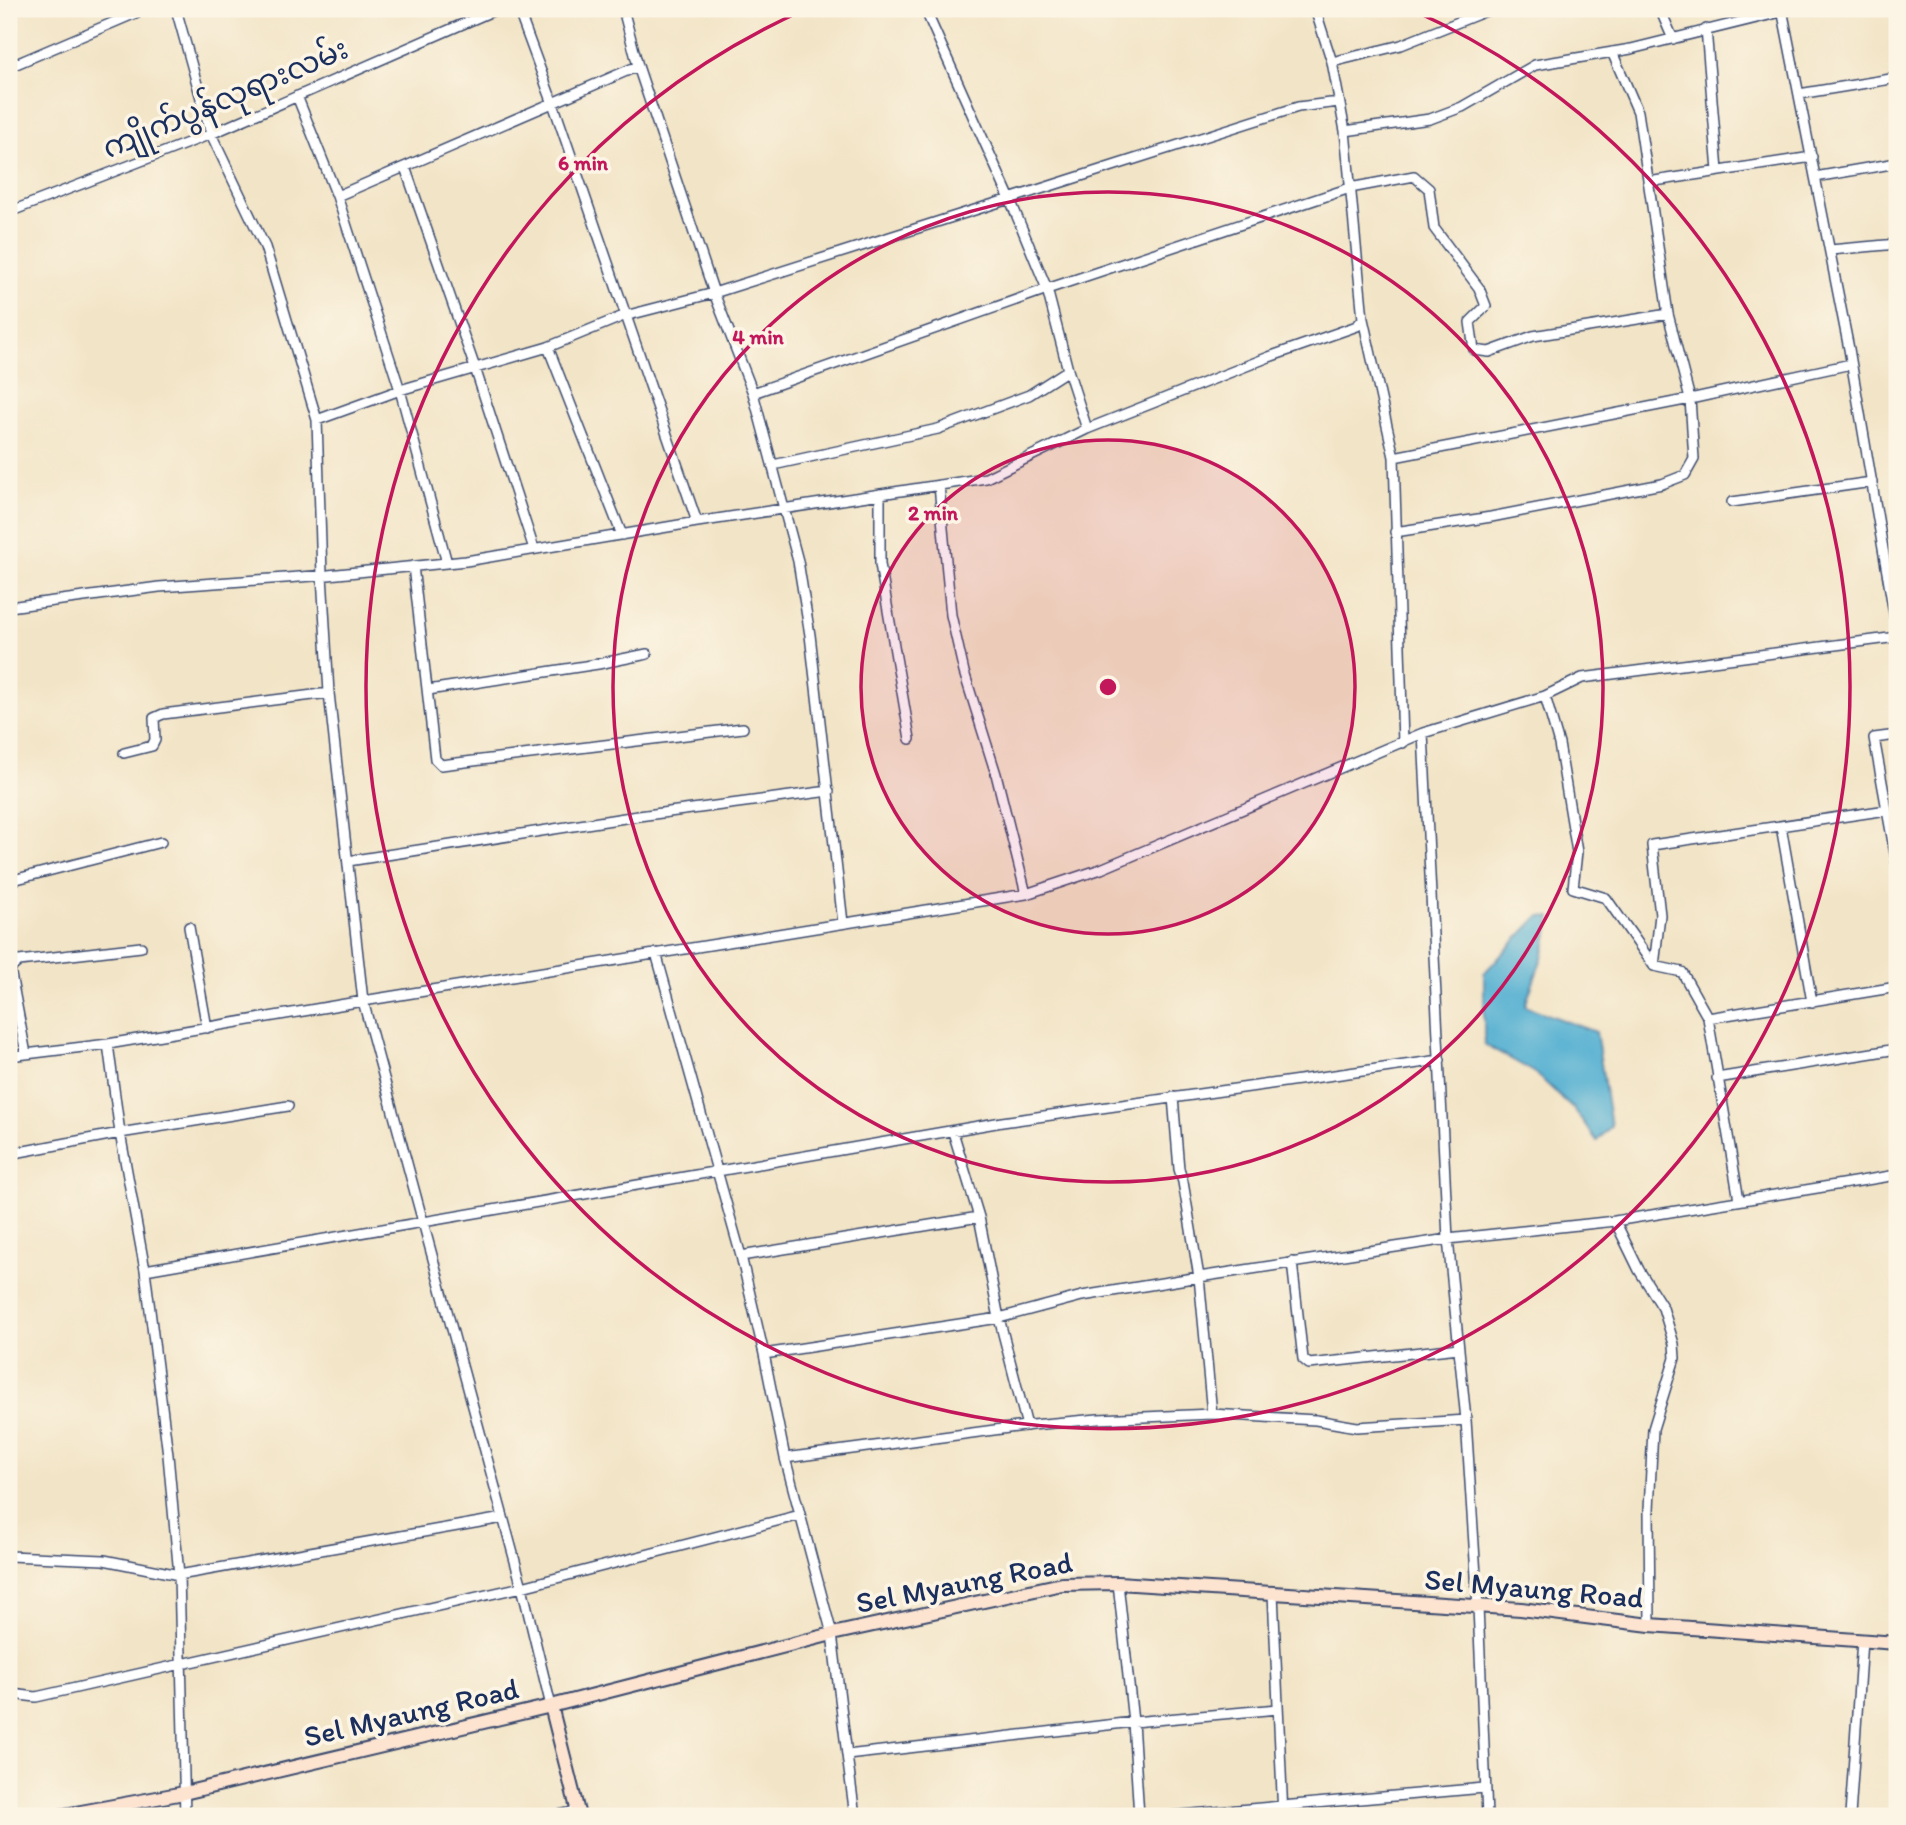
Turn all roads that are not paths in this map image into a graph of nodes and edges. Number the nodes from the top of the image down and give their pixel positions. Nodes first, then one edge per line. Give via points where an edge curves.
1 (145, 9) edge
2 (176, 9) edge
3 (497, 9) edge
4 (518, 9) edge
5 (623, 9) edge
6 (925, 9) edge
7 (1315, 9) edge
8 (1491, 9) edge
9 (1660, 9) edge
10 (1786, 9) edge
11 (1706, 29) junction
12 (1673, 39) junction
13 (1612, 52) junction
14 (1332, 62) junction
15 (638, 66) junction
16 (9, 67) edge
17 (1897, 78) edge
18 (1799, 94) junction
19 (297, 96) junction
20 (1339, 102) junction
21 (553, 103) junction
22 (1345, 131) junction
23 (211, 134) junction
24 (1812, 157) junction
25 (1897, 163) edge
26 (405, 167) junction
27 (1718, 171) junction
28 (1815, 177) junction
29 (1648, 182) junction
30 (1350, 188) junction
31 (337, 196) junction
32 (1009, 197) junction
33 (10, 210) edge
34 (1897, 244) edge
35 (1830, 250) junction
36 (1047, 289) junction
37 (714, 293) junction
38 (1668, 314) junction
39 (626, 316) junction
40 (1363, 319) junction
41 (548, 346) junction
42 (1851, 364) junction
43 (475, 368) junction
44 (1068, 370) junction
45 (400, 390) junction
46 (752, 393) junction
47 (1690, 399) junction
48 (317, 420) junction
49 (1087, 429) junction
50 (1394, 457) junction
51 (773, 465) junction
52 (1872, 482) junction
53 (939, 485) junction
54 (880, 494) junction
55 (1732, 502) dead end
56 (783, 509) junction
57 (697, 522) junction
58 (1395, 532) junction
59 (622, 534) junction
60 (534, 549) junction
61 (447, 563) junction
62 (413, 566) junction
63 (322, 575) junction
64 (9, 607) edge
65 (1897, 631) edge
66 (1897, 637) edge
67 (647, 654) dead end
68 (428, 690) junction
69 (329, 693) junction
70 (1545, 696) junction
71 (743, 728) dead end
72 (1423, 733) junction
73 (1897, 735) edge
74 (911, 739) dead end
75 (1403, 743) junction
76 (124, 753) dead end
77 (829, 792) junction
78 (1887, 810) junction
79 (1781, 826) junction
80 (161, 842) dead end
81 (348, 861) junction
82 (1897, 865) edge
83 (9, 880) edge
84 (1026, 894) junction
85 (844, 923) junction
86 (189, 927) dead end
87 (141, 947) dead end
88 (656, 953) junction
89 (1654, 965) junction
90 (9, 967) edge
91 (1897, 987) edge
92 (363, 1000) junction
93 (1812, 1002) junction
94 (1708, 1018) junction
95 (207, 1028) junction
96 (108, 1044) junction
97 (1897, 1049) edge
98 (26, 1054) junction
99 (9, 1056) edge
100 (1440, 1060) junction
101 (1717, 1078) junction
102 (1173, 1097) junction
103 (288, 1106) dead end
104 (953, 1132) junction
105 (120, 1133) junction
106 (9, 1154) edge
107 (716, 1170) junction
108 (1897, 1175) edge
109 (1739, 1200) junction
110 (979, 1217) junction
111 (1615, 1220) junction
112 (422, 1223) junction
113 (1448, 1239) junction
114 (741, 1256) junction
115 (1292, 1262) junction
116 (145, 1270) junction
117 (1199, 1277) junction
118 (999, 1318) junction
119 (1459, 1348) junction
120 (764, 1354) junction
121 (1212, 1413) junction
122 (1466, 1420) junction
123 (1027, 1426) junction
124 (785, 1458) junction
125 (800, 1514) junction
126 (503, 1518) junction
127 (9, 1556) edge
128 (178, 1575) junction
129 (1118, 1583) junction
130 (522, 1587) junction
131 (1273, 1593) junction
132 (1478, 1607) junction
133 (1650, 1625) junction
134 (832, 1634) junction
135 (1862, 1640) junction
136 (1897, 1643) edge
137 (179, 1664) junction
138 (12, 1694) dead end
139 (551, 1706) junction
140 (1278, 1709) junction
141 (1132, 1722) junction
142 (848, 1755) junction
143 (1484, 1788) junction
144 (184, 1793) junction
145 (1283, 1812) edge
146 (578, 1814) edge
147 (59, 1816) edge
148 (185, 1816) edge
149 (552, 1816) edge
150 (855, 1816) edge
151 (1139, 1816) edge
152 (1170, 1816) edge
153 (1487, 1816) edge
154 (1853, 1816) edge

1 - 16 street
2 - 23 street
3 - 19 street, ကျိုက်ပွန်လုရားလမ်း
4 - 21 street
5 - 15 street
6 - 32 street
7 - 14 street
8 - 14 street via 1401,45
9 - 12 street
10 - 11 street
10 - 18 street
11 - 12 street
11 - 27 street
12 - 13 street
13 - 22 street via 1535,65 1462,107 1430,118
13 - 29 street via 1638,112
14 - 20 street
15 - 21 street
15 - 37 street
17 - 18 street
18 - 24 street
19 - 23 street, ကျိုက်ပွန်လုရားလမ်း
19 - 31 street
20 - 22 street
20 - 32 street via 1298,107
21 - 26 street
21 - 39 street
22 - 30 street
23 - 33 street, ကျိုက်ပွန်လုရားလမ်း
23 - 48 street via 265,247
24 - 27 street
24 - 28 street
25 - 28 street
26 - 31 street
26 - 43 street
27 - 29 street
28 - 35 street
29 - 38 street
30 - 36 street
30 - 38 street via 1414,176 1429,189 1434,228 1479,288 1486,306 1470,323 1474,349 1489,352 1533,336
30 - 40 street
31 - 45 street
32 - 36 street
32 - 37 street
34 - 35 street
35 - 42 street
36 - 44 street
36 - 46 street
37 - 39 street
37 - 46 street
38 - 47 street
39 - 41 street
39 - 57 street
40 - 49 street via 1357,326
40 - 50 street
41 - 43 street
41 - 59 street
42 - 47 street
42 - 52 street
43 - 45 street
43 - 60 street
44 - 49 street
44 - 51 street via 1029,395 938,429
45 - 48 street
45 - 61 street
46 - 51 street
47 - 50 street
47 - 58 street via 1694,459 1685,475 1662,484
48 - 63 street
49 - 53 street via 986,478
50 - 58 street
51 - 56 street
52 - 55 street
52 - 65 street
53 - 54 street
53 - 84 street via 951,615
54 - 56 street
54 - 74 street via 880,564
56 - 57 street
56 - 77 street via 798,561
57 - 59 street
58 - 75 street
59 - 60 street
60 - 61 street
61 - 62 street
62 - 63 street
62 - 68 street
63 - 64 street via 159,587
63 - 69 street
66 - 70 street via 1583,678
67 - 68 street
68 - 71 street via 435,760 441,765
69 - 76 street via 163,714 154,718 152,746
69 - 81 street
70 - 72 street
70 - 89 street via 1559,744 1577,852 1573,888 1606,898
72 - 75 street
72 - 100 street
73 - 78 street via 1874,738
75 - 84 street via 1101,869
77 - 81 street
77 - 85 street
78 - 79 street
78 - 82 street
79 - 89 street via 1652,845 1660,915
79 - 93 street
80 - 83 street
81 - 92 street
84 - 85 street
85 - 88 street
86 - 95 street
87 - 90 street via 19,961
88 - 92 street
88 - 107 street
89 - 94 street via 1682,972
90 - 98 street
91 - 93 street
92 - 95 street
92 - 112 street
93 - 94 street
94 - 101 street
95 - 96 street
96 - 98 street
96 - 105 street
97 - 101 street
98 - 99 street
100 - 102 street
100 - 113 street
101 - 109 street
102 - 104 street
102 - 117 street via 1179,1169
103 - 105 street
104 - 107 street
104 - 110 street
105 - 106 street
105 - 116 street
107 - 112 street
107 - 114 street
108 - 109 street
109 - 111 street
110 - 114 street
110 - 118 street
111 - 113 street
111 - 133 street via 1662,1308 1674,1344 1675,1358 1653,1429
112 - 116 street
112 - 126 street
113 - 115 street
113 - 119 street
114 - 120 street
115 - 117 street
115 - 119 street via 1303,1359 1309,1364
116 - 128 street
117 - 118 street via 1082,1296
117 - 121 street
118 - 120 street
118 - 123 street
119 - 122 street
120 - 124 street
121 - 122 street via 1357,1427
121 - 123 street
122 - 132 street
123 - 124 street
124 - 125 street
125 - 130 street
125 - 134 street
126 - 128 street
126 - 130 street
127 - 128 street via 104,1560
128 - 137 street
129 - 131 main road, Sel Myaung Road
129 - 134 main road, Sel Myaung Road via 1062,1584
129 - 141 street
130 - 137 street
130 - 139 street
131 - 132 main road, Sel Myaung Road
131 - 140 street
132 - 133 main road, Sel Myaung Road
132 - 143 street
133 - 135 main road, Sel Myaung Road
134 - 139 main road, Sel Myaung Road
134 - 142 street
135 - 136 main road, Sel Myaung Road
135 - 154 street
137 - 138 street via 36,1697
137 - 144 street
139 - 144 main road, Sel Myaung Road
139 - 146 main road
140 - 141 street
140 - 145 street
141 - 142 street
141 - 151 street
142 - 150 street
143 - 145 street
143 - 153 street
144 - 147 main road, Sel Myaung Road
144 - 148 street
145 - 152 street
146 - 149 street

